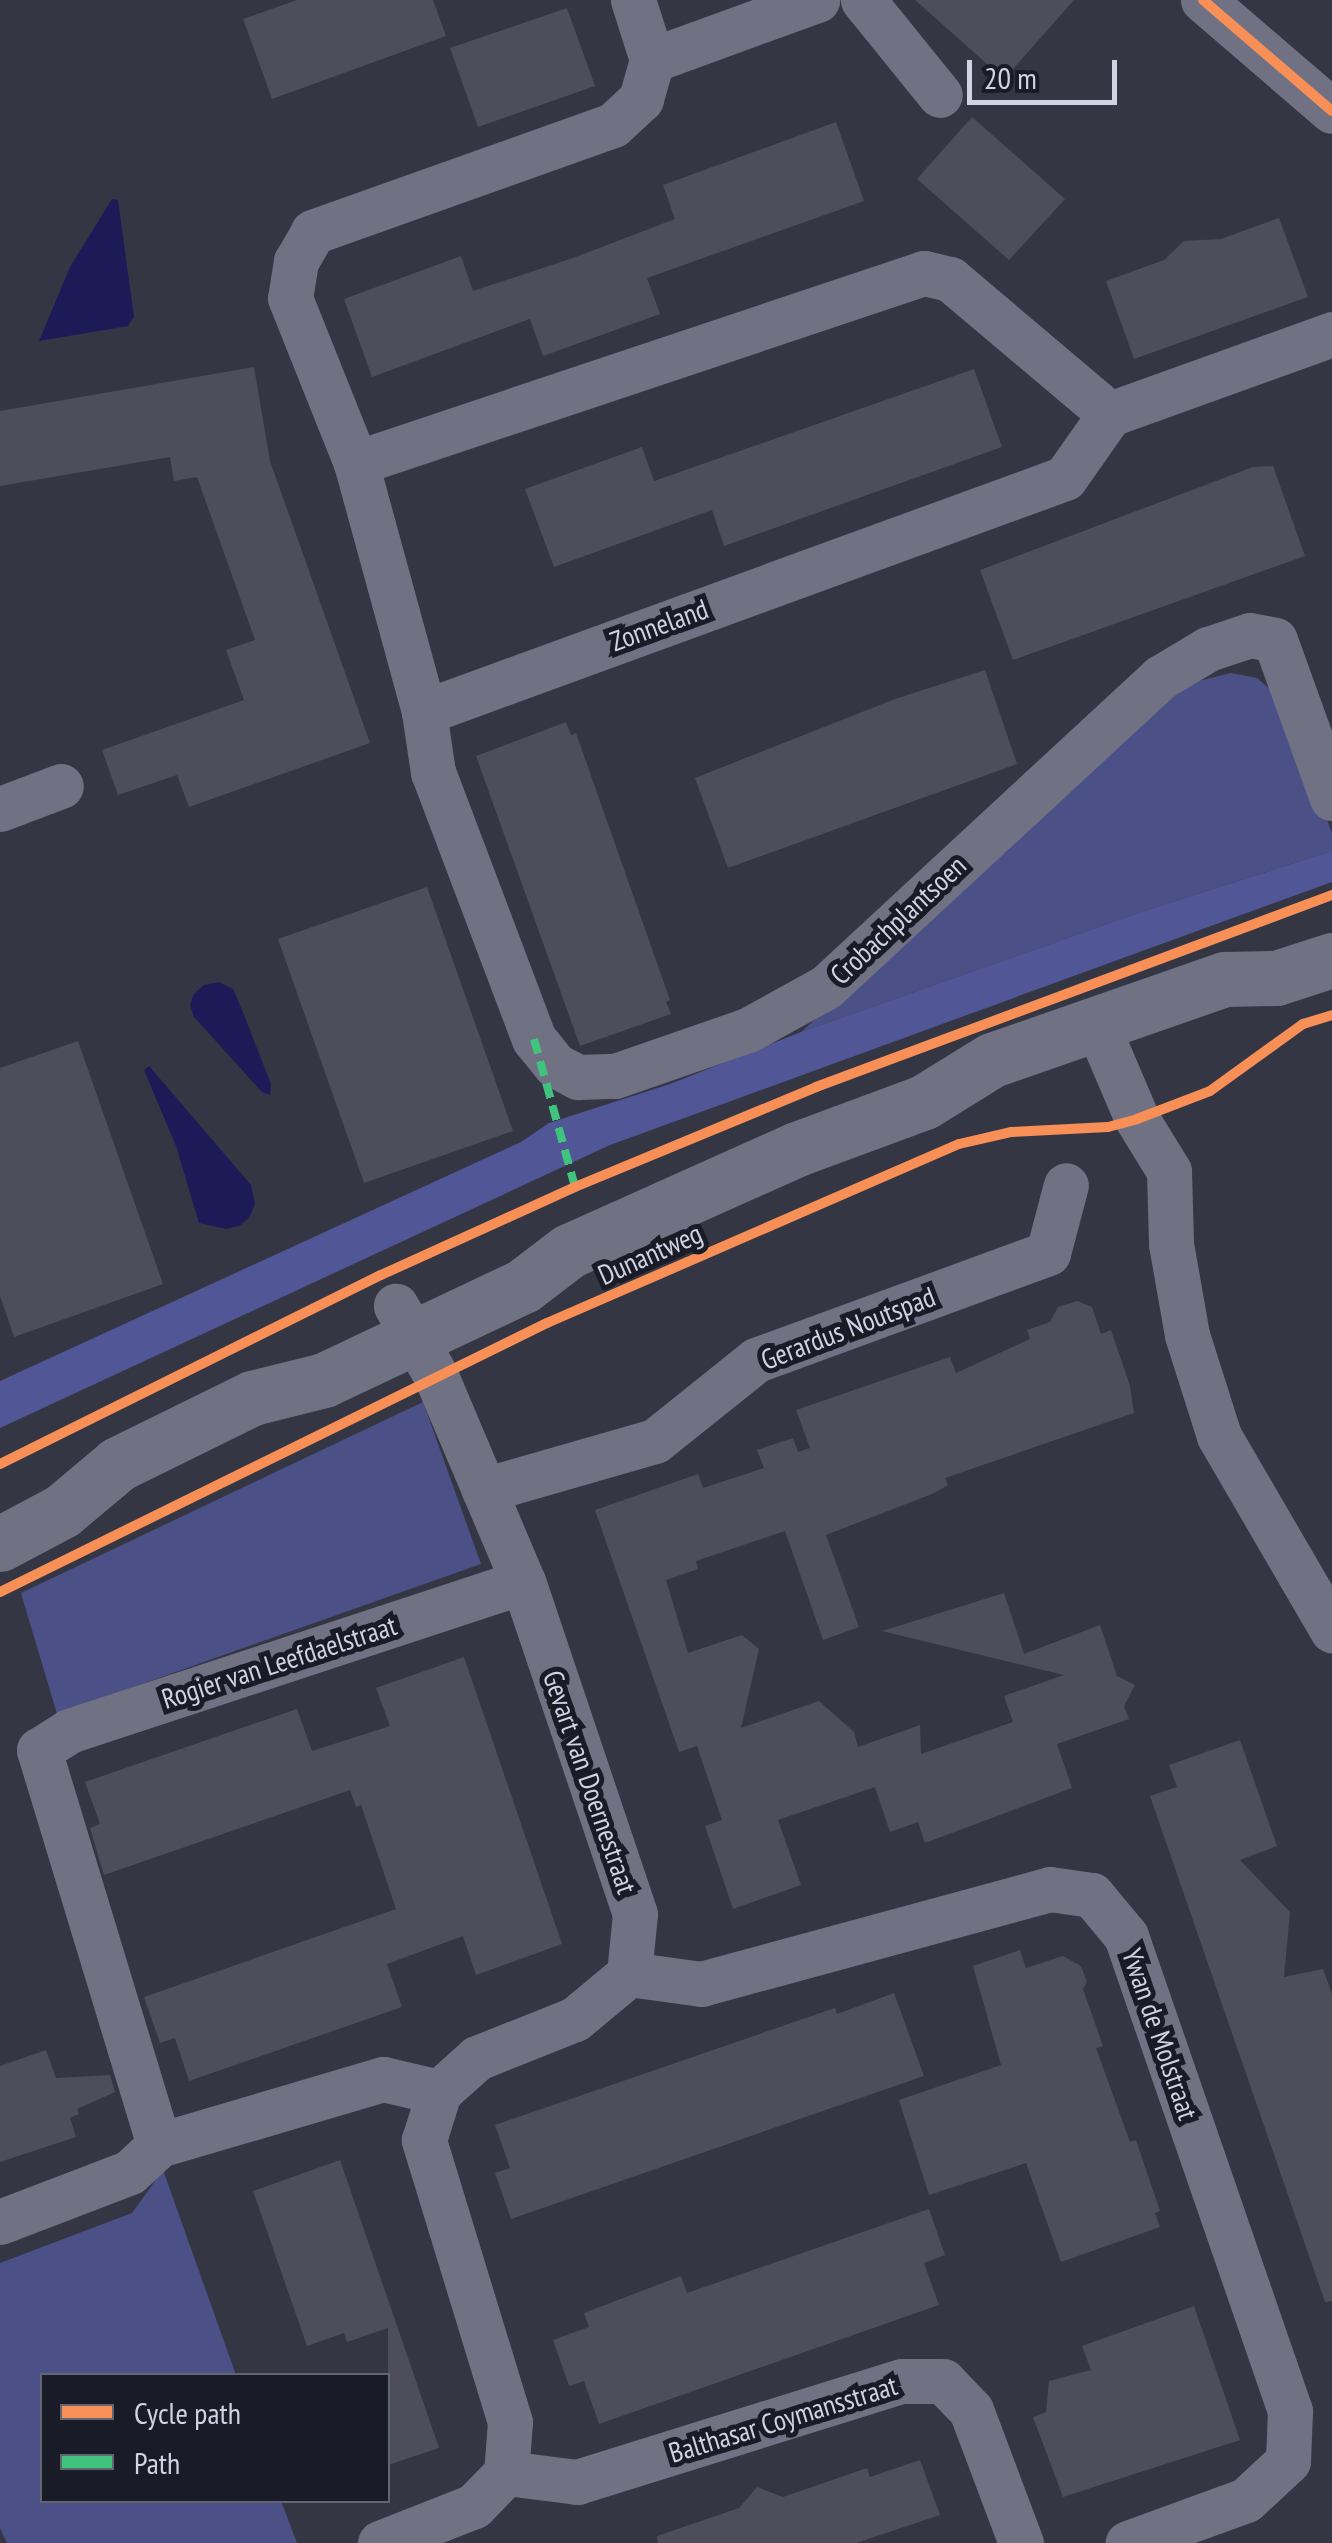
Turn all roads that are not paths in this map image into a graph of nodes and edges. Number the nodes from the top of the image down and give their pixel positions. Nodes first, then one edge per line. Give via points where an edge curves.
1 (632, 0) edge
2 (816, 0) edge
3 (863, 0) edge
4 (1204, 0) edge
5 (652, 60) junction
6 (940, 95) dead end
7 (1332, 111) edge
8 (1332, 334) edge
9 (1110, 414) junction
10 (356, 463) junction
11 (424, 712) junction
12 (61, 786) dead end
13 (1332, 798) edge
14 (0, 809) edge
15 (1332, 960) edge
16 (1102, 1040) junction
17 (1066, 1185) dead end
18 (406, 1321) junction
19 (118, 1464) junction
20 (484, 1490) junction
21 (0, 1502) edge
22 (0, 1544) edge
23 (522, 1582) junction
24 (1332, 1630) edge
25 (630, 1974) junction
26 (439, 2092) junction
27 (159, 2145) junction
28 (0, 2222) edge
29 (506, 2473) junction
30 (380, 2543) edge
31 (1021, 2543) edge
32 (1128, 2543) edge

1 - 5 street
2 - 5 street
3 - 6 street
4 - 7 street
5 - 10 street via 642,99 613,126 313,232 296,261 290,298
8 - 9 street
9 - 10 street via 950,278 924,273
9 - 11 street, Zonneland via 1064,478
10 - 11 street
11 - 13 street, Crobachplantsoen via 432,772 534,1039 555,1066 578,1077 615,1076 748,1030 826,987 1161,677 1208,648 1250,634 1276,640
12 - 14 street
15 - 16 street, Dunantweg via 1276,978 1225,979
16 - 18 street, Dunantweg via 1004,1091 924,1102 797,1149 569,1251 505,1256
16 - 24 street via 1137,1119 1170,1171 1171,1244 1188,1335 1219,1436
17 - 20 street, Gerardus Noutspad via 1048,1253 756,1360 655,1441
18 - 19 street, Dunantweg via 306,1350 252,1398
18 - 20 street, Gevart van Doernestraat
19 - 21 street, Dunantweg via 55,1477
19 - 22 street, Dunantweg via 62,1511
20 - 23 street, Gevart van Doernestraat
23 - 25 street, Gevart van Doernestraat via 635,1914
23 - 27 street, Rogier van Leefdaelstraat via 69,1732 39,1750
25 - 26 street via 575,2019 478,2058
25 - 32 street, Ywan de Molstraat via 701,1984 1050,1889 1092,1896 1126,1936 1290,2411 1288,2461 1246,2500
26 - 27 street via 383,2079
26 - 29 street via 424,2140 510,2422
27 - 28 street via 130,2172
29 - 30 street via 474,2506
29 - 31 street, Balthasar Coymansstraat via 577,2482 902,2381 943,2382 971,2410

